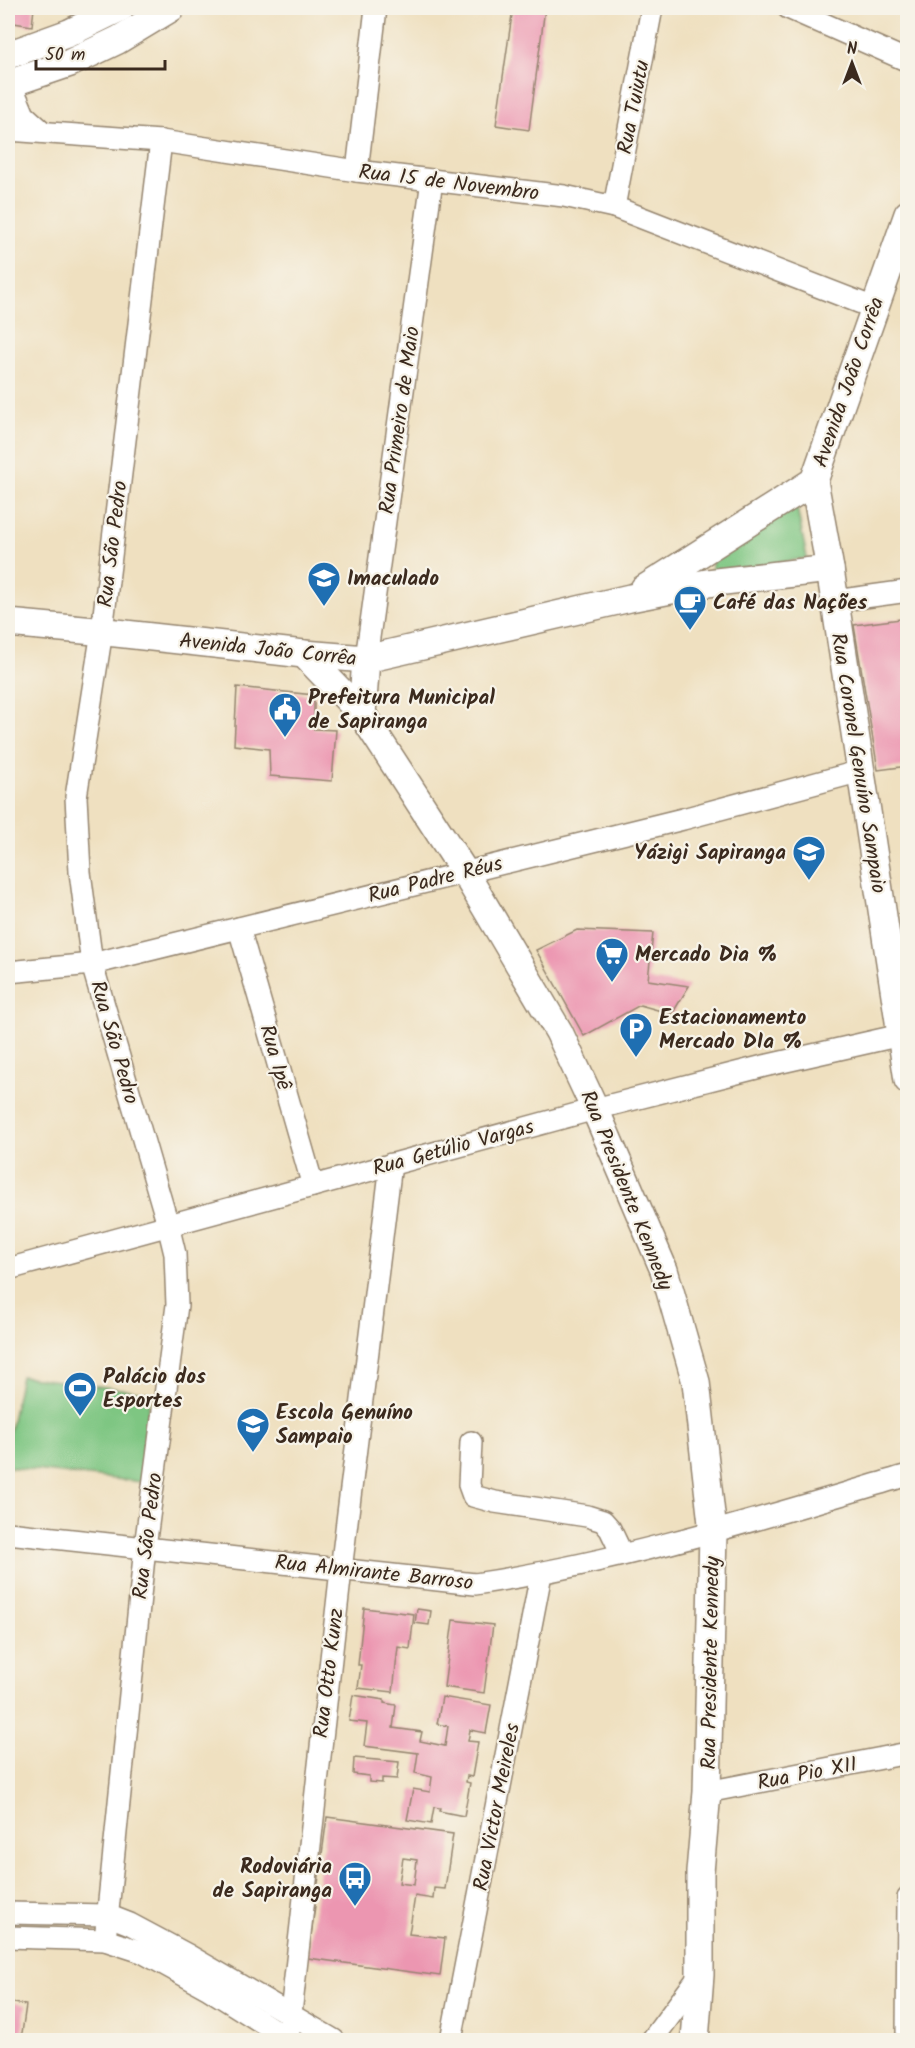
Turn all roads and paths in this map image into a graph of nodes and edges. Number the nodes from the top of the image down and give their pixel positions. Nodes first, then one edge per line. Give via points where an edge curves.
1 (171, 8) edge
2 (376, 8) edge
3 (652, 8) edge
4 (789, 8) edge
5 (113, 10) edge
6 (118, 40) junction
7 (8, 55) edge
8 (908, 61) edge
9 (8, 81) edge
10 (8, 130) edge
11 (43, 132) junction
12 (161, 141) junction
13 (357, 171) junction
14 (432, 180) junction
15 (614, 207) junction
16 (908, 214) edge
17 (873, 308) junction
18 (814, 482) junction
19 (698, 556) junction
20 (830, 569) junction
21 (707, 583) junction
22 (908, 591) edge
23 (630, 598) junction
24 (835, 601) junction
25 (8, 623) edge
26 (102, 631) junction
27 (304, 654) junction
28 (366, 659) junction
29 (362, 714) junction
30 (861, 771) junction
31 (464, 871) junction
32 (239, 928) junction
33 (92, 964) junction
34 (8, 972) edge
35 (899, 973) edge
36 (901, 1035) junction
37 (908, 1080) edge
38 (595, 1109) junction
39 (391, 1164) junction
40 (313, 1186) junction
41 (168, 1225) junction
42 (8, 1269) edge
43 (471, 1442) dead end
44 (908, 1475) edge
45 (713, 1532) junction
46 (8, 1533) edge
47 (145, 1547) junction
48 (622, 1554) junction
49 (341, 1570) junction
50 (541, 1574) junction
51 (908, 1753) edge
52 (708, 1792) junction
53 (908, 1898) edge
54 (8, 1913) edge
55 (107, 1915) junction
56 (8, 1937) edge
57 (105, 1940) junction
58 (700, 1975) junction
59 (290, 2013) junction
60 (289, 2040) edge
61 (334, 2040) edge
62 (450, 2040) edge
63 (652, 2040) edge
64 (695, 2040) edge
65 (907, 2040) edge

1 - 6 main road
2 - 13 street
3 - 15 street, Rua Tuiutu
4 - 8 street
5 - 6 street
5 - 7 main road via 69,33
6 - 9 main road via 70,63
9 - 11 street via 24,115
10 - 11 street, Rua 15 de Novembro
11 - 12 street, Rua 15 de Novembro
12 - 13 street, Rua 15 de Novembro
12 - 26 street, Rua São Pedro
13 - 14 street, Rua 15 de Novembro
14 - 15 street, Rua 15 de Novembro via 564,196
14 - 28 street, Rua Primeiro de Maio
15 - 17 street, Rua 15 de Novembro
16 - 17 main road, Avenida João Corrêa
17 - 18 main road, Avenida João Corrêa
18 - 19 main road, Avenida João Corrêa
18 - 20 main road, Rua Coronel Genuíno Sampaio
19 - 21 main road via 699,578
19 - 23 main road, Avenida João Corrêa
20 - 21 main road, Avenida João Corrêa
20 - 24 main road, Rua Coronel Genuíno Sampaio
21 - 23 main road, Avenida João Corrêa
22 - 24 street
23 - 28 main road, Avenida João Corrêa
24 - 30 main road, Rua Coronel Genuíno Sampaio
25 - 26 main road, Avenida João Corrêa
26 - 27 main road, Avenida João Corrêa
26 - 33 street, Rua São Pedro via 76,797 80,872
27 - 28 main road, Avenida João Corrêa
27 - 29 main road, Rua Presidente Kennedy
28 - 29 main road
29 - 31 main road, Rua Presidente Kennedy
30 - 31 street, Rua Padre Réus via 683,819
30 - 35 main road, Rua Coronel Genuíno Sampaio
31 - 32 street, Rua Padre Réus
31 - 38 main road, Rua Presidente Kennedy via 559,1032
32 - 33 street, Rua Padre Réus
32 - 40 street, Rua Ipê
33 - 34 street, Rua Padre Réus
33 - 41 street, Rua São Pedro
35 - 36 main road, Rua Coronel Genuíno Sampaio
36 - 37 main road, Rua Coronel Genuíno Sampaio
36 - 38 street, Rua Getúlio Vargas
38 - 39 street, Rua Getúlio Vargas
38 - 45 main road, Rua Presidente Kennedy via 664,1270 696,1382
39 - 40 street, Rua Getúlio Vargas
39 - 49 street, Rua Otto Kunz
40 - 41 street, Rua Getúlio Vargas
41 - 42 street, Rua Getúlio Vargas
41 - 47 street, Rua São Pedro via 175,1254 177,1305
43 - 48 street via 469,1485 473,1496 603,1521
44 - 45 street, Rua Almirante Barroso
45 - 48 street, Rua Almirante Barroso
45 - 52 main road, Rua Presidente Kennedy
46 - 47 street, Rua Almirante Barroso
47 - 49 street, Rua Almirante Barroso
47 - 55 street, Rua São Pedro
48 - 50 street, Rua Almirante Barroso
49 - 50 street, Rua Almirante Barroso via 475,1584
49 - 59 street, Rua Otto Kunz
50 - 62 street, Rua Victor Meireles
51 - 52 street, Rua Pio XII
52 - 58 main road, Rua Presidente Kennedy via 700,1872
53 - 65 street
54 - 55 street
55 - 57 street, Rua São Pedro
55 - 59 street
56 - 57 street
57 - 60 street via 142,1952
58 - 63 street
58 - 64 main road, Rua Presidente Kennedy
59 - 60 street, Rua Otto Kunz
59 - 61 street

